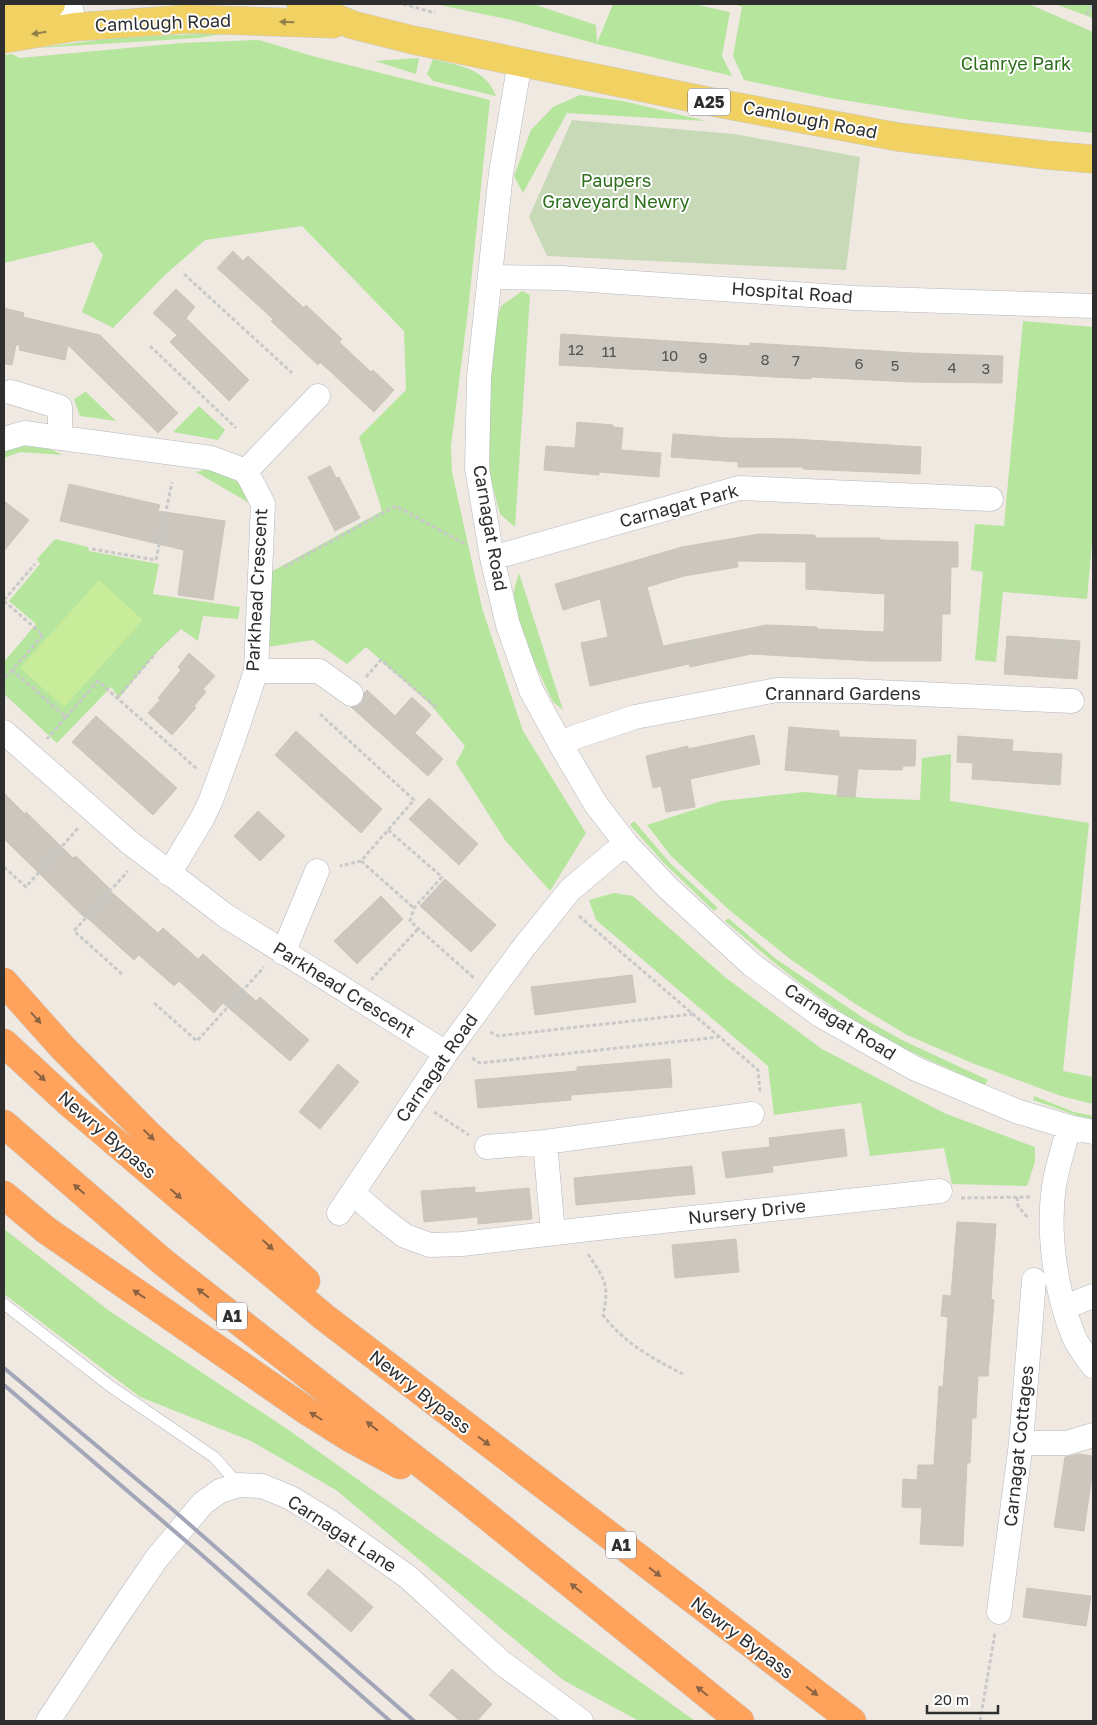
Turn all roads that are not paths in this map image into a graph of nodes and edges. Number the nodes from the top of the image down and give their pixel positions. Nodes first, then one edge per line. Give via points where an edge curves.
1 (51, 4) edge
2 (301, 4) edge
3 (4, 11) edge
4 (72, 15) edge
5 (353, 25) junction
6 (4, 39) edge
7 (521, 63) junction
8 (1093, 159) edge
9 (490, 277) junction
10 (1093, 306) edge
11 (12, 392) dead end
12 (318, 396) dead end
13 (60, 438) junction
14 (4, 439) edge
15 (246, 471) junction
16 (990, 499) dead end
17 (482, 553) junction
18 (256, 671) junction
19 (350, 694) road end
20 (1072, 701) dead end
21 (4, 732) edge
22 (561, 746) junction
23 (627, 844) junction
24 (318, 871) road end
25 (169, 874) junction
26 (281, 951) junction
27 (4, 982) edge
28 (4, 1044) edge
29 (449, 1049) junction
30 (752, 1114) road end
31 (4, 1124) edge
32 (1069, 1127) junction
33 (1093, 1132) edge
34 (545, 1142) junction
35 (487, 1147) road end
36 (940, 1192) road end
37 (353, 1194) junction
38 (4, 1195) edge
39 (339, 1214) dead end
40 (553, 1233) junction
41 (1034, 1280) dead end
42 (1093, 1296) edge
43 (4, 1304) edge
44 (1065, 1307) junction
45 (1093, 1366) edge
46 (390, 1369) junction
47 (1093, 1435) edge
48 (1021, 1443) junction
49 (239, 1484) junction
50 (466, 1499) junction
51 (999, 1612) road end
52 (48, 1721) edge
53 (581, 1721) edge
54 (740, 1721) edge
55 (852, 1721) edge

1 - 3 main road
2 - 5 main road, Camlough Road / A25
5 -> 4 main road, Camlough Road / A25
4 -> 6 main road, Camlough Road / A25
5 - 7 main road, Camlough Road / A25
7 - 8 main road, Camlough Road / A25 via 898,137
7 - 9 street, Carnagat Road via 501,173
9 - 10 street, Hospital Road via 561,278 854,298
9 - 17 street, Carnagat Road via 479,377 477,468
11 - 13 street via 60,407
12 - 15 street
13 - 14 street via 24,433
13 - 15 street via 211,458
15 - 18 street, Parkhead Crescent via 263,504
16 - 17 street, Carnagat Park via 739,488
17 - 22 street, Carnagat Road via 531,690
18 - 19 street via 319,671
18 - 25 street, Parkhead Crescent via 211,800
20 - 22 street, Crannard Gardens via 777,690 635,717 576,737
21 - 25 street, Parkhead Crescent
22 - 23 street, Carnagat Road via 594,803
23 - 29 street, Carnagat Road via 570,890
23 - 32 street, Carnagat Road via 668,888 752,965 820,1015 916,1069 1016,1111
24 - 26 street
25 - 26 street, Parkhead Crescent
26 - 29 street, Parkhead Crescent
27 -> 46 highway via 62,1047 150,1136 304,1280
28 -> 46 highway, Newry Bypass / A1 via 181,1198
29 - 37 street, Carnagat Road
30 - 34 street
50 -> 31 highway, A1 via 163,1262
32 - 33 street, Carnagat Road
32 - 44 street via 1054,1185 1051,1219 1055,1264
34 - 35 street
34 - 40 street
36 - 40 street, Nursery Drive
37 - 39 street, Carnagat Road
37 - 40 street, Nursery Drive via 405,1236 430,1245
50 -> 38 highway via 350,1438 307,1411 46,1230
41 - 48 street, Carnagat Cottages
42 - 44 street
43 - 49 lane via 110,1386 214,1457
44 - 45 street via 1075,1339
46 -> 55 highway, Newry Bypass / A1
47 - 48 street via 1067,1443
48 - 51 street, Carnagat Cottages
49 - 52 street, Carnagat Lane via 220,1491 203,1503 157,1558
49 - 53 street, Carnagat Lane via 262,1486 291,1498 330,1522 408,1577 502,1663
54 -> 50 highway, A1

